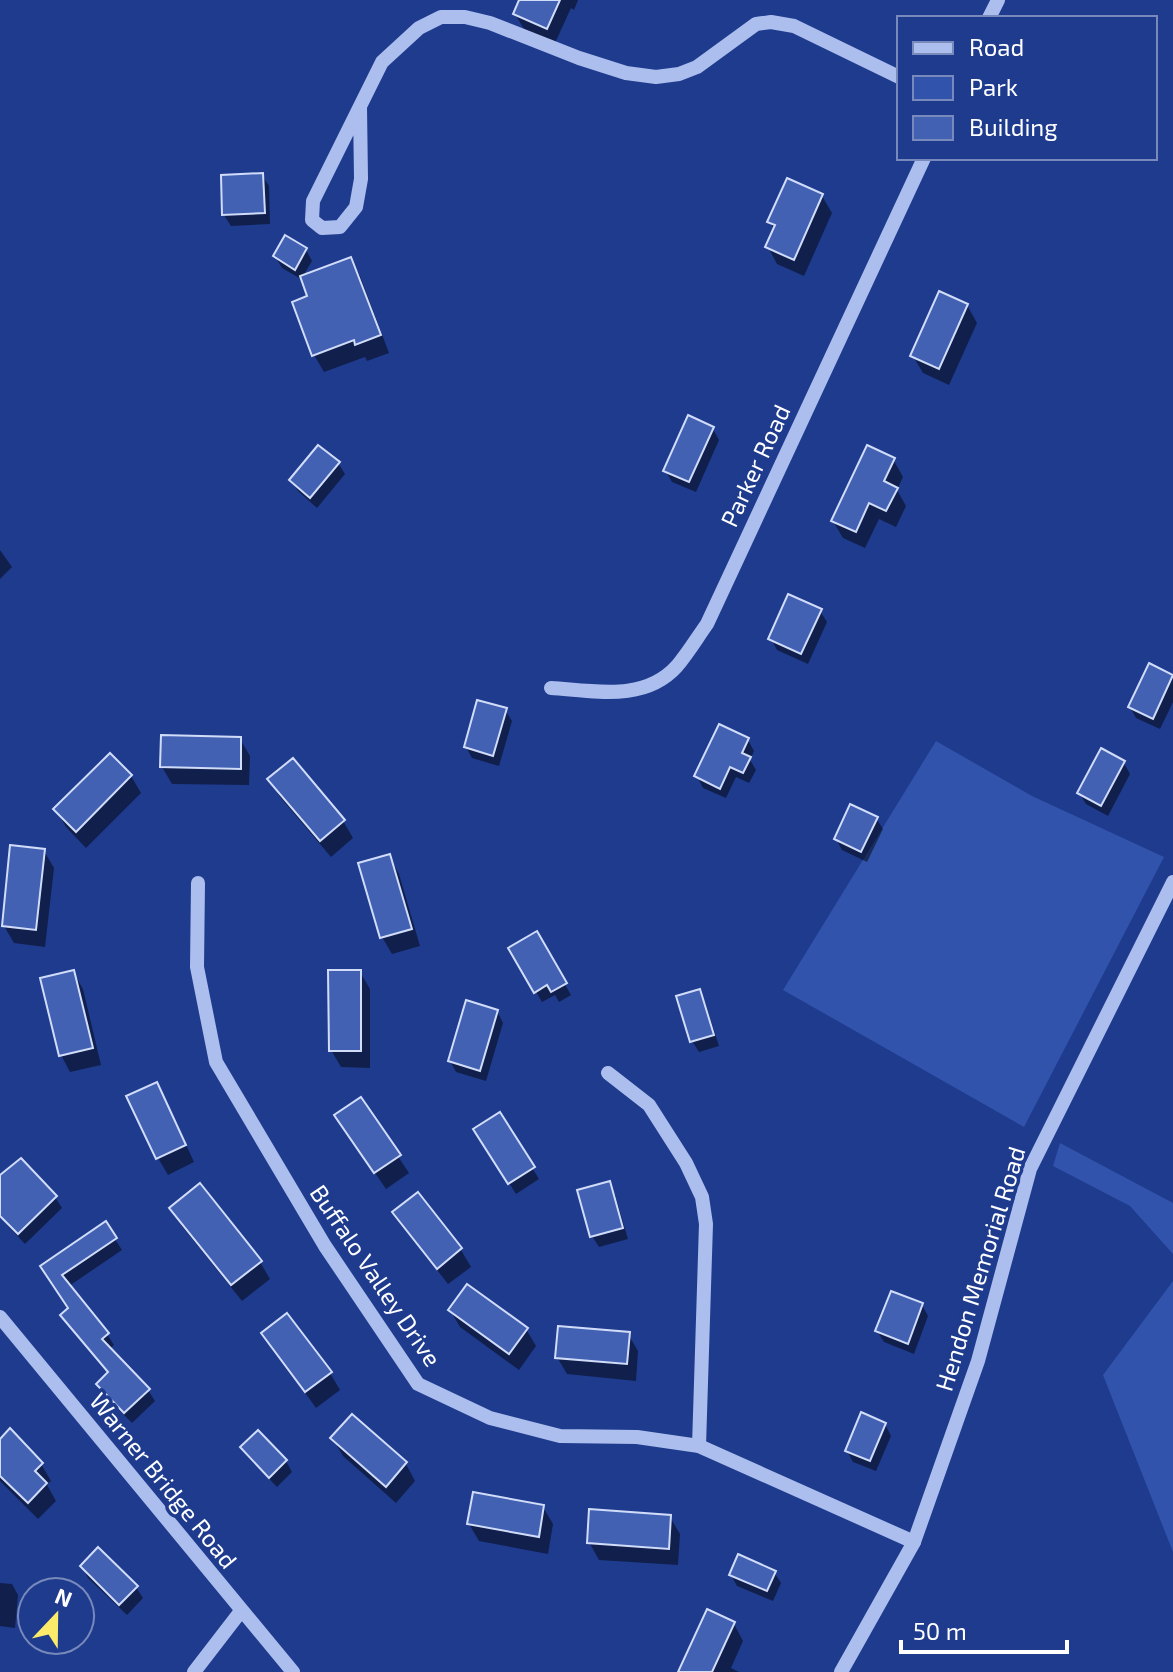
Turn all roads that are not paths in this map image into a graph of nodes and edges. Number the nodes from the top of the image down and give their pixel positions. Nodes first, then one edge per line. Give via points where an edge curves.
1 (897, 76) edge
2 (360, 107) junction
3 (923, 160) edge
4 (551, 688) dead end
5 (1173, 882) edge
6 (198, 883) dead end
7 (608, 1073) dead end
8 (0, 1317) edge
9 (699, 1446) junction
10 (914, 1542) junction
11 (241, 1611) junction
12 (194, 1672) edge
13 (293, 1672) edge
14 (841, 1672) edge

1 - 2 street via 794,26 771,22 756,24 697,67 656,77 579,58 490,23 441,17 419,28 382,62
2 - 2 street via 313,201 312,220 322,228 340,227 356,207
3 - 4 street, Parker Road via 707,624 676,667 650,687 622,692
5 - 10 street, Hendon Memorial Road via 1030,1169 978,1361
6 - 9 street, Buffalo Valley Drive via 197,967 216,1062 325,1246 418,1384 490,1418 560,1436 637,1437
7 - 9 street via 649,1105 702,1197 706,1224
8 - 11 street, Warner Bridge Road
9 - 10 street, Buffalo Valley Drive
10 - 14 street, Hendon Memorial Road
11 - 12 street
11 - 13 street, Warner Bridge Road

